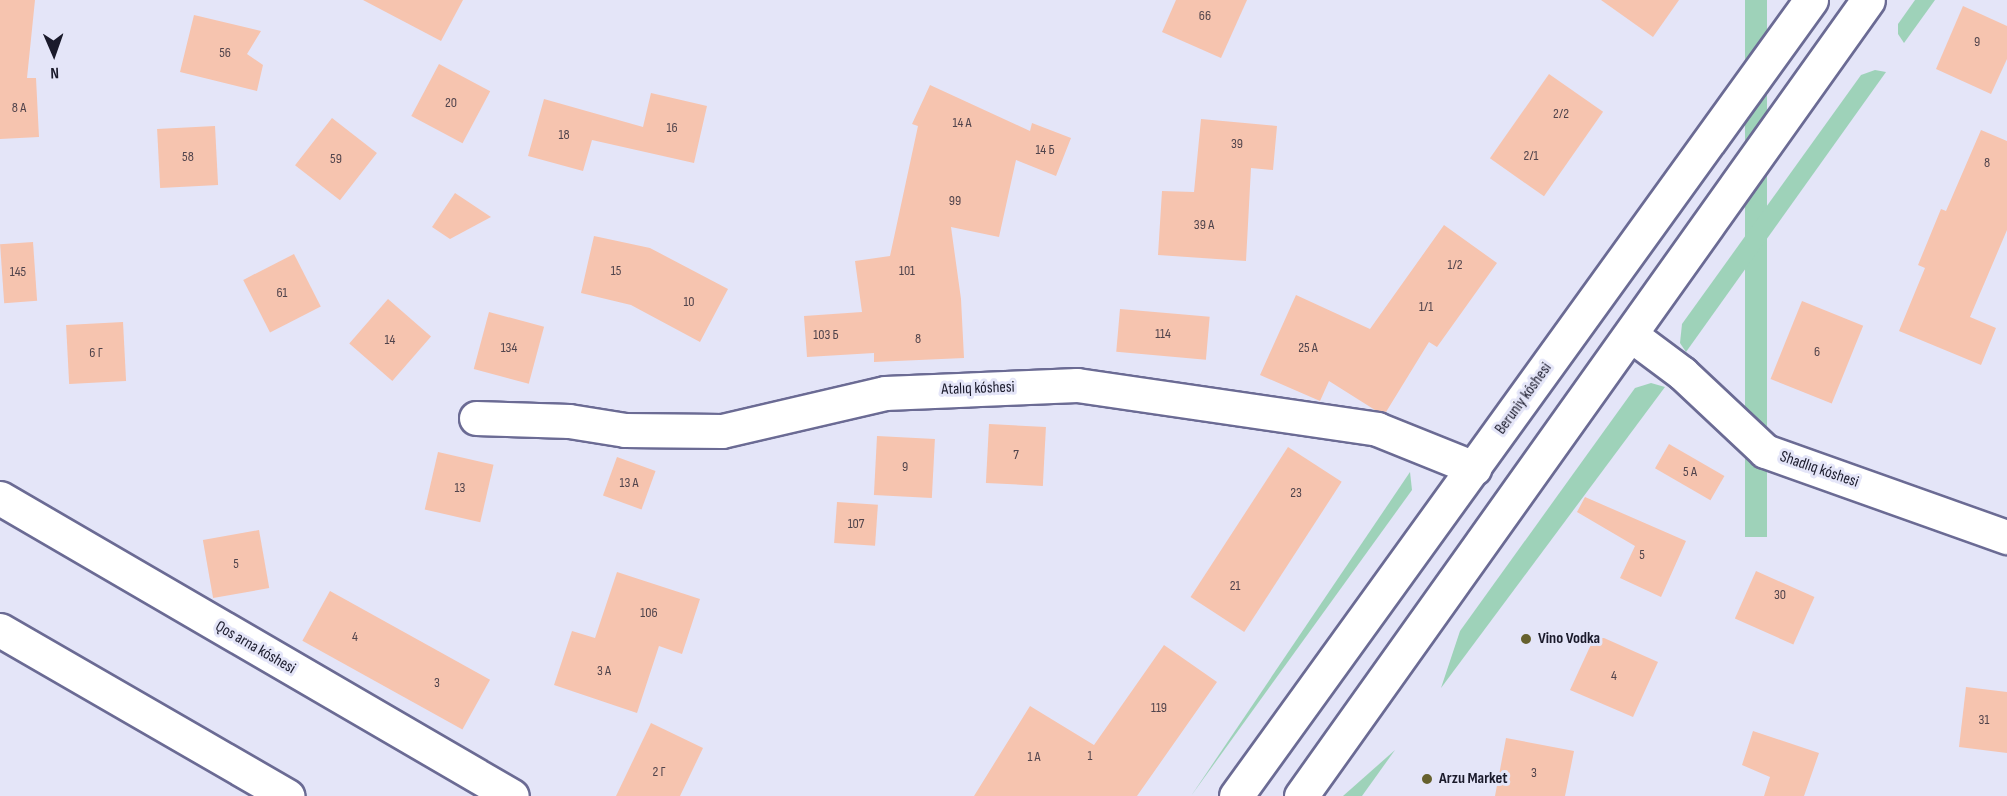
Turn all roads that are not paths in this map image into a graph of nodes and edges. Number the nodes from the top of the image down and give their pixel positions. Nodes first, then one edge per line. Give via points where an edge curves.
1 (1810, 0) edge
2 (1868, 0) edge
3 (1631, 335) junction
4 (476, 418) dead end
5 (1474, 468) junction
6 (0, 498) edge
7 (2007, 537) edge
8 (0, 630) edge
9 (288, 796) edge
10 (512, 796) edge
11 (1236, 796) edge
12 (1301, 796) edge

1 - 5 street, Beruniy kóshesi
2 - 3 street
3 - 7 street, Shadlıq kóshesi via 1682,373 1765,452
3 - 12 street
4 - 5 street, Atalıq kóshesi via 569,421 625,430 722,431 885,393 1077,385 1377,429
5 - 11 street, Beruniy kóshesi
6 - 10 street, Qos arna kóshesi
8 - 9 street

